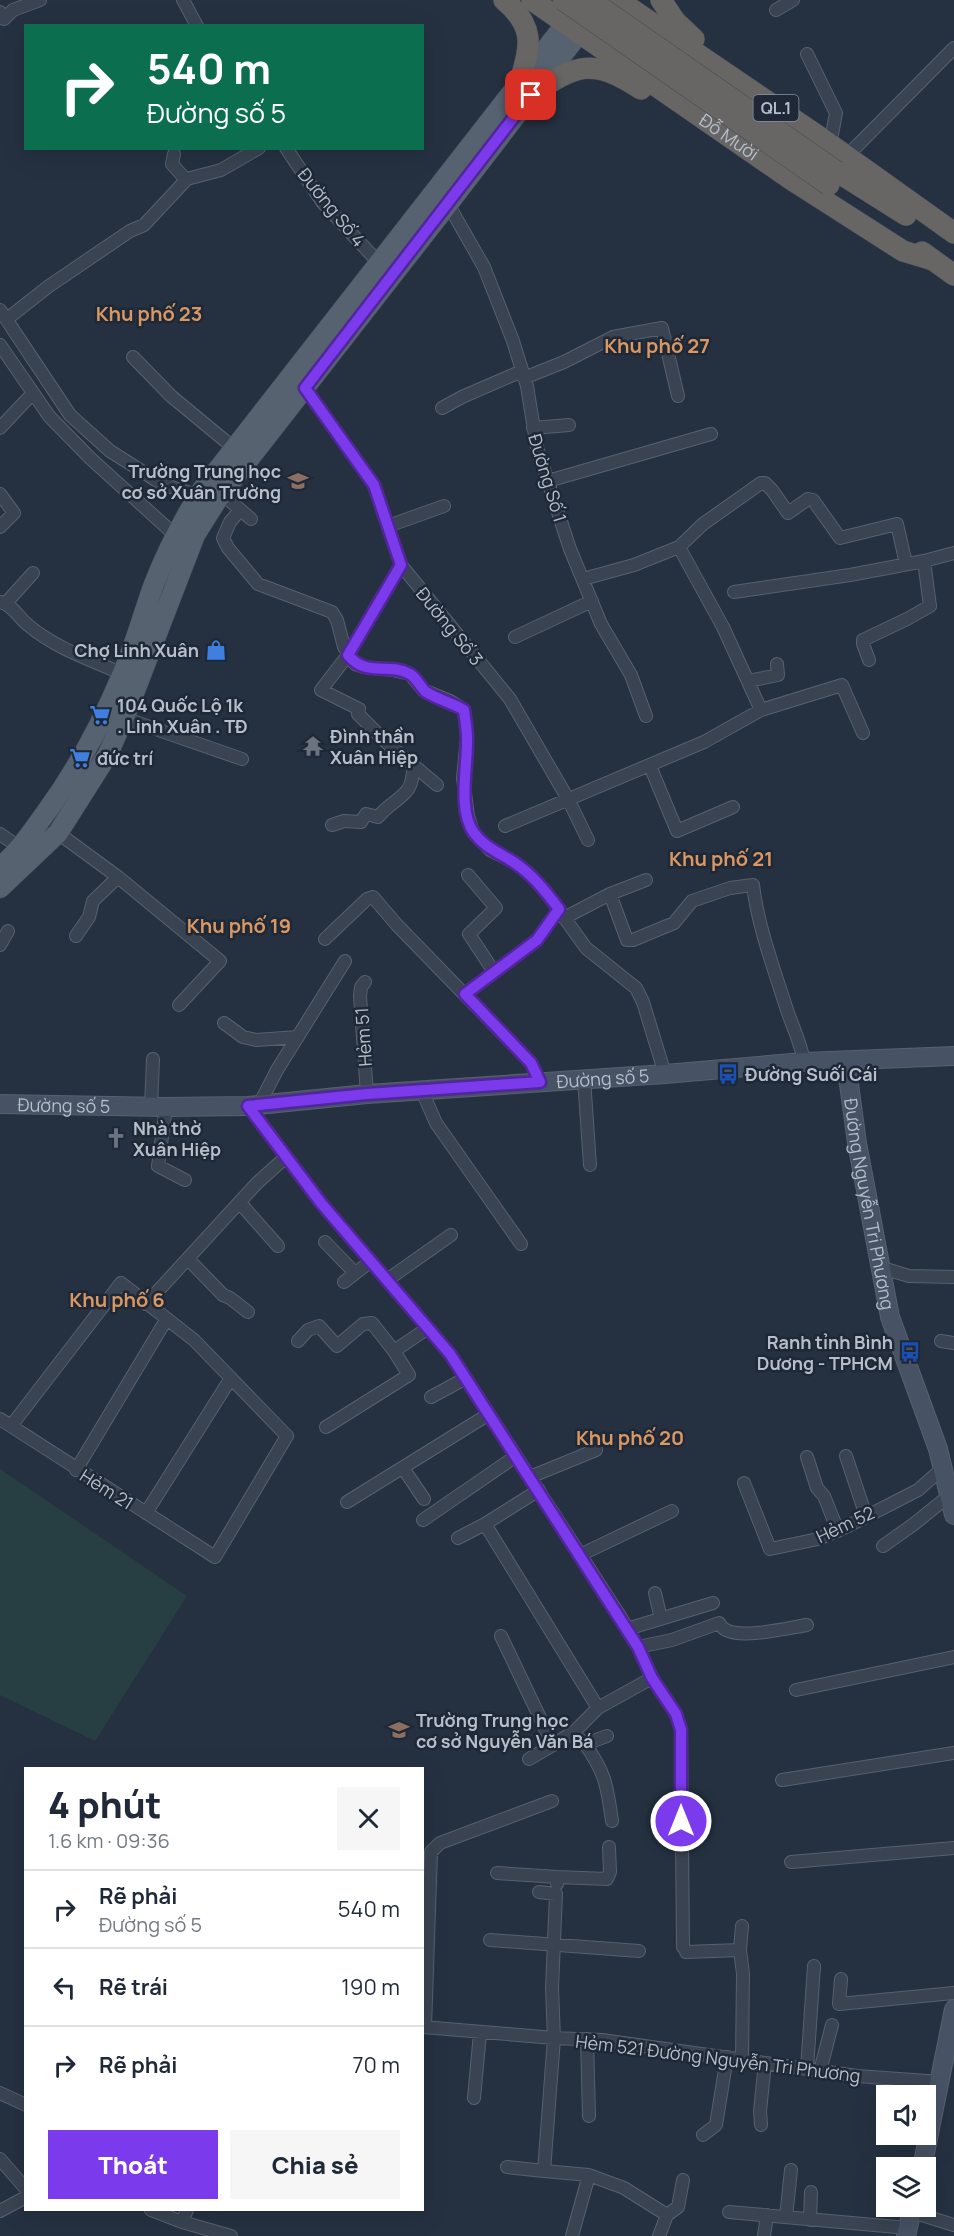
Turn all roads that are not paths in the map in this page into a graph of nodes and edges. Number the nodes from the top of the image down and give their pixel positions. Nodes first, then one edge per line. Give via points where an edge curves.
1 (40, 0) edge
2 (183, 0) edge
3 (504, 0) edge
4 (532, 0) edge
5 (563, 0) edge
6 (581, 0) edge
7 (590, 0) edge
8 (602, 0) edge
9 (618, 0) edge
10 (661, 0) edge
11 (793, 0) edge
12 (638, 7) edge
13 (776, 10) dead end
14 (2, 15) edge
15 (196, 24) edge
16 (573, 27) junction
17 (954, 48) edge
18 (609, 51) junction
19 (807, 54) dead end
20 (547, 62) junction
21 (525, 90) junction
22 (256, 150) edge
23 (287, 150) edge
24 (174, 154) dead end
25 (832, 159) junction
26 (186, 180) junction
27 (792, 180) junction
28 (448, 204) junction
29 (944, 233) edge
30 (933, 260) junction
31 (380, 264) junction
32 (954, 275) edge
33 (3, 315) edge
34 (0, 345) edge
35 (133, 357) dead end
36 (523, 374) junction
37 (305, 388) junction
38 (33, 393) junction
39 (678, 396) dead end
40 (442, 408) dead end
41 (569, 425) dead end
42 (0, 428) edge
43 (533, 428) junction
44 (711, 434) dead end
45 (235, 449) junction
46 (548, 481) junction
47 (0, 494) edge
48 (222, 494) junction
49 (199, 496) junction
50 (444, 506) dead end
51 (240, 510) junction
52 (251, 519) dead end
53 (388, 526) junction
54 (0, 527) edge
55 (175, 535) junction
56 (679, 547) junction
57 (954, 552) edge
58 (924, 561) junction
59 (906, 564) junction
60 (401, 565) junction
61 (33, 573) dead end
62 (583, 579) junction
63 (734, 592) dead end
64 (592, 601) junction
65 (3, 602) edge
66 (515, 637) dead end
67 (348, 655) junction
68 (869, 660) dead end
69 (777, 664) dead end
70 (123, 674) junction
71 (748, 681) junction
72 (761, 710) junction
73 (646, 716) dead end
74 (124, 718) junction
75 (863, 733) dead end
76 (242, 759) dead end
77 (413, 765) junction
78 (650, 766) junction
79 (437, 785) dead end
80 (568, 799) junction
81 (733, 807) dead end
82 (332, 825) dead end
83 (505, 826) dead end
84 (58, 832) junction
85 (0, 834) edge
86 (588, 840) dead end
87 (20, 848) junction
88 (0, 867) edge
89 (468, 875) dead end
90 (118, 877) junction
91 (646, 880) dead end
92 (0, 888) edge
93 (610, 894) junction
94 (562, 914) junction
95 (8, 931) dead end
96 (76, 936) dead end
97 (325, 939) dead end
98 (0, 945) edge
99 (345, 961) dead end
100 (494, 972) junction
101 (365, 982) dead end
102 (465, 994) junction
103 (179, 1005) dead end
104 (224, 1023) dead end
105 (298, 1037) junction
106 (954, 1056) edge
107 (153, 1059) dead end
108 (804, 1062) junction
109 (846, 1062) junction
110 (664, 1074) junction
111 (584, 1079) junction
112 (540, 1082) junction
113 (422, 1091) junction
114 (367, 1094) junction
115 (0, 1104) edge
116 (254, 1106) junction
117 (159, 1107) junction
118 (286, 1157) junction
119 (590, 1166) dead end
120 (184, 1180) dead end
121 (240, 1203) junction
122 (451, 1235) dead end
123 (325, 1242) dead end
124 (521, 1244) dead end
125 (278, 1246) dead end
126 (188, 1259) junction
127 (371, 1261) junction
128 (879, 1267) junction
129 (355, 1273) junction
130 (954, 1277) edge
131 (387, 1280) junction
132 (344, 1282) dead end
133 (146, 1304) junction
134 (248, 1312) dead end
135 (166, 1320) junction
136 (428, 1328) junction
137 (298, 1341) dead end
138 (941, 1341) dead end
139 (954, 1343) edge
140 (394, 1351) junction
141 (231, 1378) junction
142 (466, 1378) junction
143 (431, 1397) dead end
144 (489, 1414) junction
145 (5, 1423) edge
146 (326, 1427) dead end
147 (596, 1450) dead end
148 (516, 1455) junction
149 (846, 1456) dead end
150 (807, 1457) dead end
151 (403, 1468) junction
152 (943, 1468) junction
153 (76, 1470) junction
154 (531, 1477) junction
155 (744, 1483) dead end
156 (539, 1490) junction
157 (950, 1495) junction
158 (424, 1499) dead end
159 (347, 1502) dead end
160 (672, 1511) dead end
161 (146, 1513) junction
162 (954, 1515) edge
163 (866, 1516) junction
164 (423, 1520) dead end
165 (485, 1524) junction
166 (838, 1531) junction
167 (458, 1538) dead end
168 (883, 1546) dead end
169 (580, 1554) junction
170 (655, 1593) dead end
171 (713, 1603) dead end
172 (661, 1619) junction
173 (807, 1625) dead end
174 (627, 1629) junction
175 (501, 1636) dead end
176 (638, 1647) junction
177 (954, 1657) edge
178 (652, 1678) junction
179 (796, 1690) dead end
180 (598, 1708) junction
181 (574, 1731) junction
182 (607, 1737) dead end
183 (585, 1744) junction
184 (554, 1745) junction
185 (954, 1753) edge
186 (529, 1759) dead end
187 (782, 1780) dead end
188 (552, 1801) dead end
189 (612, 1821) dead end
190 (609, 1847) dead end
191 (954, 1848) edge
192 (791, 1862) dead end
193 (497, 1873) dead end
194 (557, 1877) junction
195 (539, 1892) dead end
196 (556, 1894) junction
197 (742, 1926) dead end
198 (490, 1940) dead end
199 (553, 1944) junction
200 (740, 1950) junction
201 (639, 1951) dead end
202 (814, 1966) dead end
203 (841, 1979) dead end
204 (954, 1993) edge
205 (954, 2010) edge
206 (832, 2025) dead end
207 (424, 2027) edge
208 (480, 2032) junction
209 (554, 2038) junction
210 (587, 2039) junction
211 (727, 2057) junction
212 (742, 2060) junction
213 (765, 2063) junction
214 (807, 2069) junction
215 (820, 2071) junction
216 (941, 2082) junction
217 (0, 2093) edge
218 (474, 2098) dead end
219 (24, 2104) edge
220 (589, 2116) dead end
221 (761, 2125) dead end
222 (703, 2135) dead end
223 (924, 2157) edge
224 (0, 2159) edge
225 (507, 2167) dead end
226 (544, 2170) junction
227 (791, 2170) dead end
228 (589, 2175) junction
229 (684, 2180) dead end
230 (24, 2187) edge
231 (811, 2192) dead end
232 (24, 2198) edge
233 (0, 2211) edge
234 (157, 2211) edge
235 (729, 2212) dead end
236 (667, 2215) junction
237 (767, 2215) junction
238 (185, 2216) edge
239 (786, 2217) junction
240 (810, 2220) junction
241 (910, 2221) edge
242 (954, 2225) edge
243 (231, 2236) edge
244 (572, 2236) edge
245 (659, 2236) edge
246 (764, 2236) edge

1 - 14 street
2 - 15 street
3 - 21 highway via 521,18 529,35
4 - 16 highway, Đỗ Mười / QL.1
4 - 20 highway
5 - 25 highway, QL.1, bridge
6 - 16 highway
7 - 25 highway, QL.1, bridge
8 - 16 highway
9 - 12 highway, Đỗ Mười / QL.1
10 - 25 highway via 692,38 802,112
11 - 13 street
12 - 18 highway
12 - 25 highway, Đỗ Mười / QL.1
16 - 18 highway, Đỗ Mười / QL.1
16 - 20 main road
17 - 25 street
18 - 20 highway
18 - 27 highway, Đỗ Mười / QL.1
19 - 25 street via 836,113
20 - 21 main road
21 - 27 highway via 576,69 603,69 648,93 759,170
21 - 28 main road
21 - 31 main road
22 - 26 street via 221,170
23 - 31 street, Đường Số 4 via 323,203
24 - 26 street via 172,164
25 - 29 highway, Đỗ Mười / QL.1
25 - 30 highway, Đỗ Mười / QL.1
26 - 33 street via 144,225
27 - 30 highway, Đỗ Mười / QL.1 via 903,251
28 - 36 street, Đường Số 1 via 483,267
28 - 37 main road
30 - 32 highway, Đỗ Mười / QL.1
31 - 45 main road
33 - 49 street via 70,415 110,451 162,484
34 - 38 street
35 - 45 street via 171,396
36 - 39 street via 564,362 613,337 662,328
36 - 40 street
36 - 43 street, Đường Số 1
37 - 48 main road
37 - 53 street, Đường Số 3 via 370,478
38 - 42 street
38 - 55 street via 49,416 90,458
41 - 43 street
43 - 46 street, Đường Số 1
44 - 46 street
45 - 49 main road
46 - 62 street, Đường Số 1
47 - 54 street via 15,513
48 - 51 street
48 - 74 main road via 195,535
49 - 55 main road
50 - 53 street
51 - 52 street
51 - 67 street via 223,538 228,548 258,584 332,612
53 - 60 street, Đường Số 3
55 - 70 main road
56 - 59 street via 722,510 765,483 788,513 808,499 813,500 840,538 897,524
56 - 62 street
56 - 71 street
57 - 58 street
58 - 59 street
58 - 68 street via 930,606 863,640
59 - 63 street
60 - 67 street
60 - 80 street, Đường Số 3 via 510,699
61 - 65 street
62 - 64 street, Đường Số 1
64 - 66 street
64 - 73 street, Đường Số 1 via 631,675
65 - 70 street via 29,626 61,647
67 - 77 street via 321,690 359,709 358,714
67 - 94 street via 364,667 410,674 423,690 464,710 464,778 473,832 490,850 528,873
69 - 71 street via 778,675
70 - 87 main road via 91,744
71 - 72 street
72 - 75 street via 842,685
72 - 78 street via 705,742
74 - 76 street
74 - 84 main road via 108,754
77 - 79 street
77 - 82 street via 410,789 378,817 366,814 361,822
78 - 80 street
78 - 81 street via 677,831
80 - 83 street
80 - 86 street, Đường Số 3
84 - 90 street
84 - 92 main road
85 - 87 street
87 - 88 main road
89 - 100 street via 496,908 469,934
90 - 96 street via 93,901 89,917
90 - 103 street via 220,960
91 - 93 street
93 - 94 street
93 - 108 street via 627,940 674,923 692,901 753,885 756,909
94 - 100 street via 537,940
94 - 110 street via 586,948 636,988
95 - 98 street
97 - 102 street via 373,897
99 - 105 street
100 - 102 street
101 - 114 street, Hẻm 51 via 360,996
102 - 112 street via 531,1063
104 - 105 street via 256,1040
105 - 116 street
106 - 109 main road, Đường số 5
107 - 117 street
108 - 109 main road, Đường số 5
108 - 110 main road, Đường số 5
109 - 128 main road, Đường Nguyễn Tri Phương
110 - 111 main road, Đường số 5
111 - 112 main road, Đường số 5
111 - 119 street
112 - 113 main road, Đường số 5
113 - 114 main road, Đường số 5
113 - 124 street via 436,1123
114 - 116 main road, Đường số 5
115 - 117 main road, Đường số 5
116 - 117 main road, Đường số 5
116 - 118 street
117 - 120 street via 158,1166
118 - 121 street
118 - 127 street
121 - 125 street
121 - 126 street
122 - 131 street
123 - 129 street
126 - 133 street
126 - 134 street via 223,1295
127 - 129 street
127 - 131 street
128 - 130 street via 909,1276
128 - 152 main road, Đường Nguyễn Tri Phương via 890,1317
129 - 132 street
131 - 136 street
133 - 135 street
133 - 145 street via 121,1284
135 - 141 street via 194,1340
135 - 153 street
136 - 140 street
136 - 142 street
137 - 140 street via 308,1330 319,1326 337,1346 363,1324 372,1323
138 - 139 street
140 - 146 street via 409,1375
141 - 161 street
141 - 161 street, Hẻm 21 via 287,1436 215,1557
142 - 143 street
142 - 144 street
144 - 148 street
144 - 151 street
145 - 153 street, Hẻm 21
147 - 154 street
148 - 154 street
148 - 164 street
149 - 163 street
150 - 166 street
151 - 158 street
151 - 159 street
152 - 157 main road, Đường Nguyễn Tri Phương
152 - 163 street, Hẻm 52 via 918,1490
153 - 161 street, Hẻm 21
154 - 156 street
155 - 166 street, Hẻm 52 via 770,1549
156 - 165 street
156 - 169 street
157 - 162 main road, Đường Nguyễn Tri Phương
157 - 168 street
160 - 169 street
163 - 166 street, Hẻm 52
165 - 167 street
165 - 180 street
169 - 174 street
170 - 172 street
171 - 172 street
172 - 174 street
173 - 176 street via 740,1633 726,1630 719,1623
174 - 176 street
175 - 184 street
176 - 178 street
177 - 179 street
178 - 180 street
178 - 200 street via 676,1714 681,1730 685,1949
180 - 181 street
181 - 183 street
181 - 184 street
182 - 183 street
183 - 189 street via 600,1766
184 - 186 street
185 - 187 street
188 - 207 street via 440,1843 431,1852
190 - 194 street via 608,1879
191 - 192 street
193 - 194 street
194 - 196 street
195 - 196 street
196 - 199 street
197 - 200 street
198 - 199 street
199 - 201 street
199 - 209 street
200 - 212 street
202 - 214 street
203 - 204 street via 839,2004
205 - 216 main road
206 - 215 street
207 - 208 street, Hẻm 521 Đường Nguyễn Tri Phương
208 - 209 street, Hẻm 521 Đường Nguyễn Tri Phương
208 - 218 street
209 - 210 street, Hẻm 521 Đường Nguyễn Tri Phương
209 - 226 street
210 - 211 street, Hẻm 521 Đường Nguyễn Tri Phương
210 - 220 street
211 - 212 street, Hẻm 521 Đường Nguyễn Tri Phương
211 - 222 street via 716,2125
212 - 213 street, Hẻm 521 Đường Nguyễn Tri Phương
213 - 214 street, Hẻm 521 Đường Nguyễn Tri Phương
213 - 221 street
214 - 215 street, Hẻm 521 Đường Nguyễn Tri Phương
215 - 216 street, Hẻm 521 Đường Nguyễn Tri Phương
216 - 223 main road
217 - 219 street
224 - 230 street
225 - 226 street
226 - 228 street
227 - 239 street
228 - 236 street via 624,2188
228 - 244 street
229 - 236 street via 678,2207
231 - 240 street
232 - 233 street
234 - 238 street
235 - 237 street
236 - 245 street
237 - 239 street
237 - 246 street
238 - 243 street
239 - 240 street
240 - 241 street
241 - 242 street

